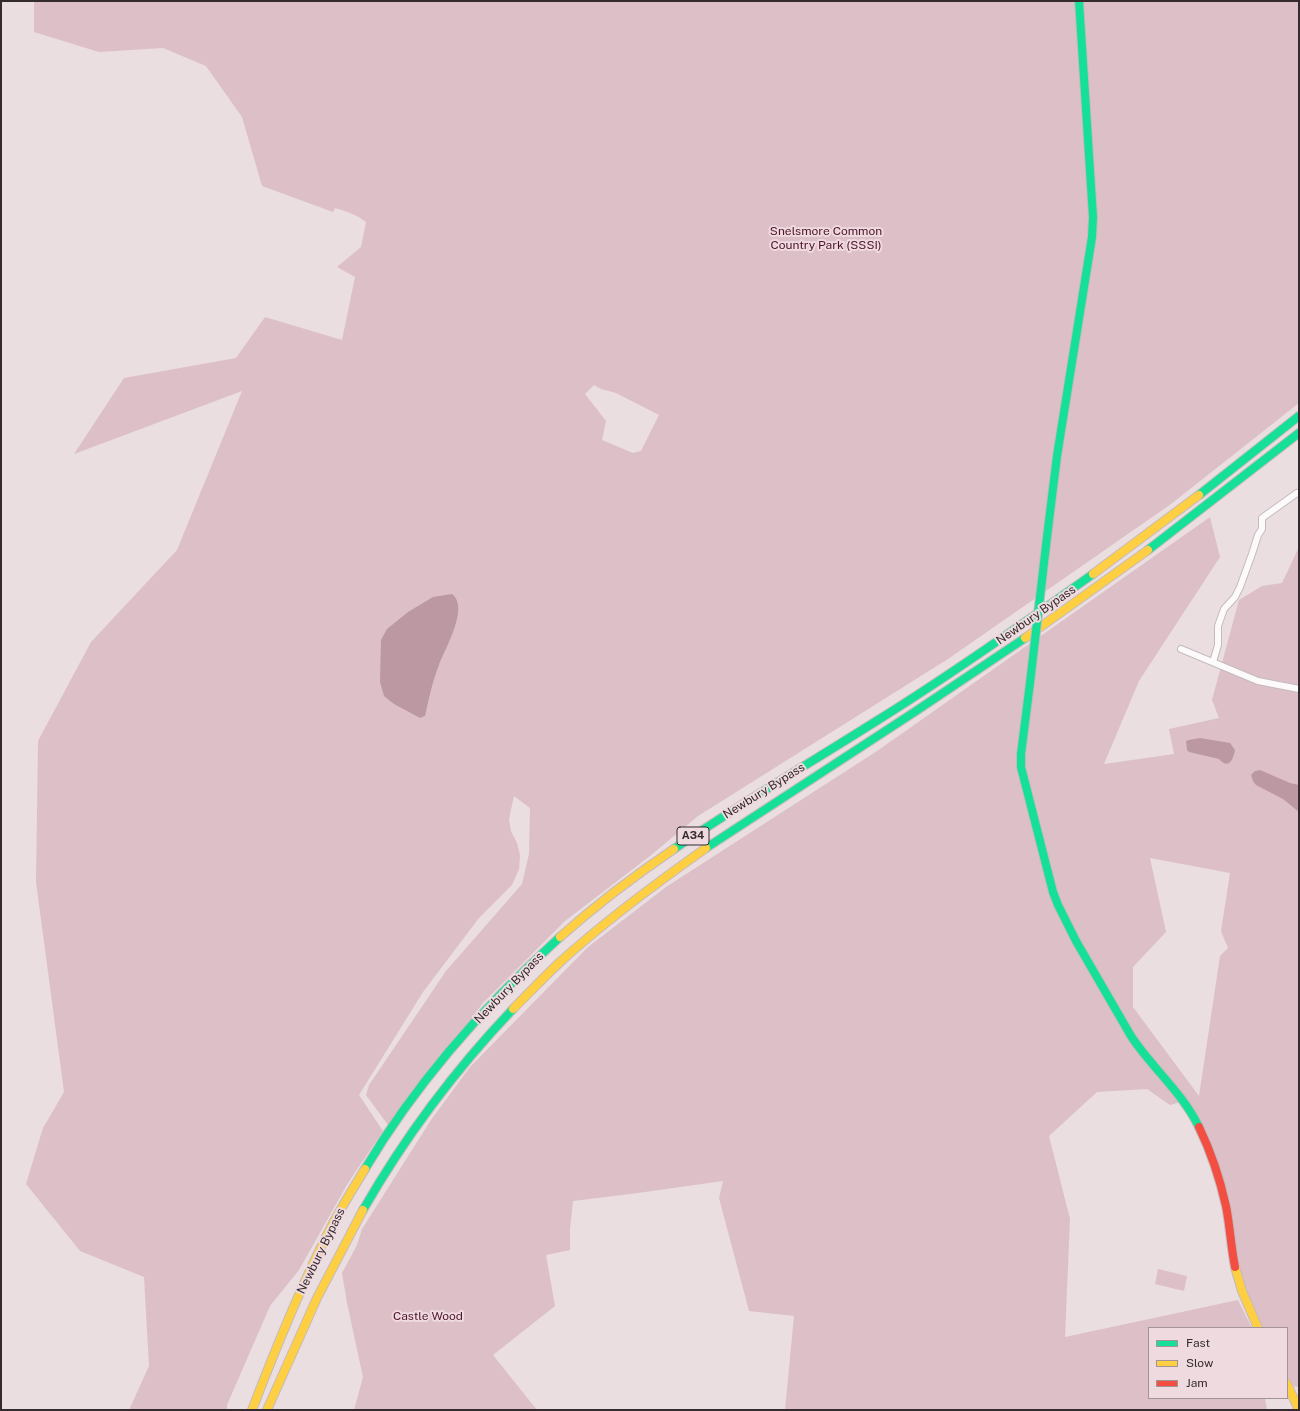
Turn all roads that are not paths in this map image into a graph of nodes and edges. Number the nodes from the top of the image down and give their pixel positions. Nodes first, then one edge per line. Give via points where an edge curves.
1 (1080, 1) edge
2 (1299, 416) edge
3 (1299, 433) edge
4 (1297, 493) dead end
5 (1181, 648) dead end
6 (1213, 662) junction
7 (1299, 689) edge
8 (1258, 1327) edge
9 (1288, 1386) edge
10 (252, 1410) edge
11 (267, 1410) edge
12 (1299, 1410) edge

1 - 8 main road, bridge via 1093,217 1092,237 1055,474 1021,767 1053,892 1060,909 1135,1042 1183,1099 1202,1132 1226,1205 1239,1283
2 - 10 main road, Newbury Bypass / A34 via 1184,508 968,662 883,718 673,848 621,886 520,975 476,1022 423,1086 369,1164 342,1208 304,1284
3 - 11 main road, Newbury Bypass / A34 via 1154,545 1009,650 757,813 662,878 560,962 493,1030 437,1098 409,1137 367,1204 326,1278
4 - 6 street via 1262,518 1262,529 1240,587 1224,610 1218,626 1218,645
5 - 6 street
6 - 7 street via 1258,681
9 - 12 main road

